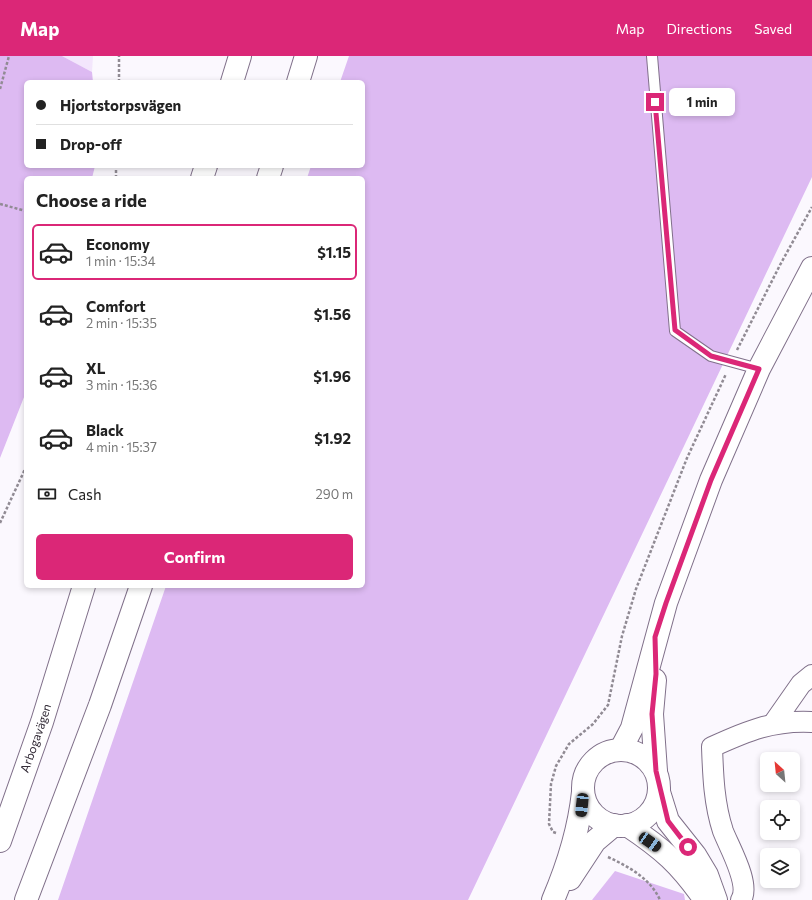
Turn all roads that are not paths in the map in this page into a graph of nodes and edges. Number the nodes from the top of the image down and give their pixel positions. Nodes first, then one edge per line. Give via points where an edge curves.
1 (240, 56) edge
2 (306, 56) edge
3 (652, 56) edge
4 (233, 80) edge
5 (299, 80) edge
6 (812, 268) edge
7 (759, 369) junction
8 (83, 588) edge
9 (140, 588) edge
10 (655, 637) junction
11 (812, 675) edge
12 (812, 722) edge
13 (773, 724) junction
14 (621, 749) junction
15 (656, 771) junction
16 (583, 792) junction
17 (659, 792) junction
18 (620, 825) junction
19 (0, 841) edge
20 (26, 900) edge
21 (554, 900) edge
22 (706, 900) edge
23 (716, 900) edge
24 (741, 900) edge

1 - 4 main road
2 - 5 main road
3 - 7 lane via 675,330 711,356
6 - 7 main road
7 - 10 main road via 711,480
8 - 19 main road, Arbogavägen via 71,634
9 - 20 main road via 64,804
10 - 14 main road via 632,728
10 - 15 main road via 656,674 652,714
11 - 13 street via 801,684
12 - 13 street
13 - 24 street via 749,730 712,747 717,809 723,832 737,861 744,893
14 - 15 main road via 642,755
14 - 16 main road via 606,752 593,762 585,776
15 - 17 main road
16 - 18 main road via 586,803 593,813 602,821
16 - 21 main road via 574,841
17 - 18 main road via 656,804 649,814 639,822
17 - 23 main road via 668,821 695,855 707,875
18 - 21 main road via 595,841
18 - 22 main road via 673,860

